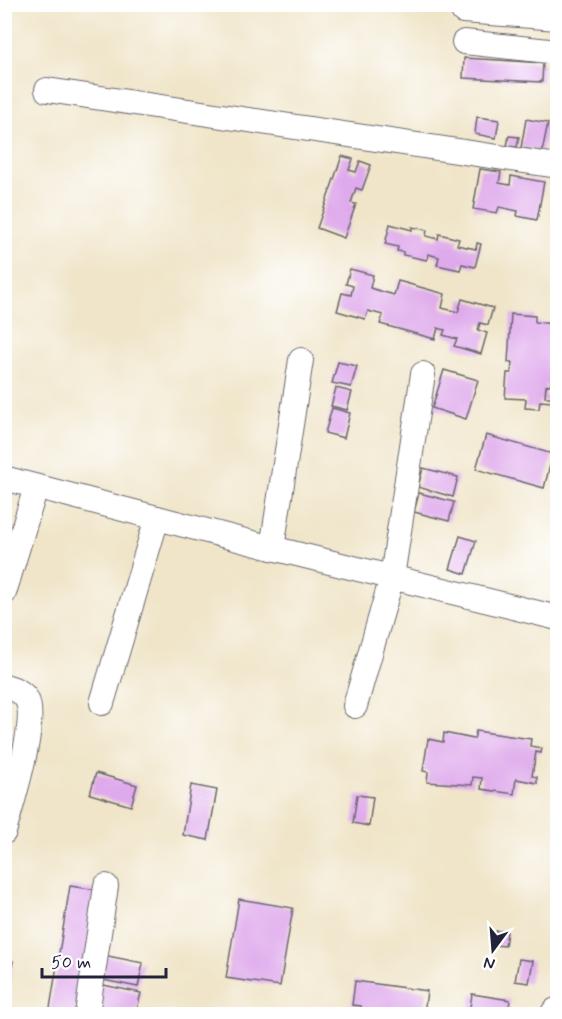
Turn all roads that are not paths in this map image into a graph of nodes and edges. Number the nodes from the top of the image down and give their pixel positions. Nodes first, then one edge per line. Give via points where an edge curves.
1 (463, 11) dead end
2 (558, 18) edge
3 (464, 42) dead end
4 (558, 52) edge
5 (47, 90) dead end
6 (558, 166) edge
7 (301, 360) dead end
8 (423, 374) dead end
9 (4, 477) edge
10 (36, 487) junction
11 (157, 518) junction
12 (272, 548) junction
13 (392, 577) junction
14 (4, 593) edge
15 (558, 618) edge
16 (4, 686) edge
17 (102, 703) dead end
18 (355, 706) dead end
19 (4, 832) edge
20 (106, 886) dead end
21 (87, 1014) edge

1 - 2 street
3 - 4 street
5 - 6 street
7 - 12 street
8 - 13 street
9 - 10 street
10 - 11 street
10 - 14 street
11 - 12 street
11 - 17 street
12 - 13 street
13 - 15 street
13 - 18 street
16 - 19 street via 21,692 27,700 30,725
20 - 21 street

